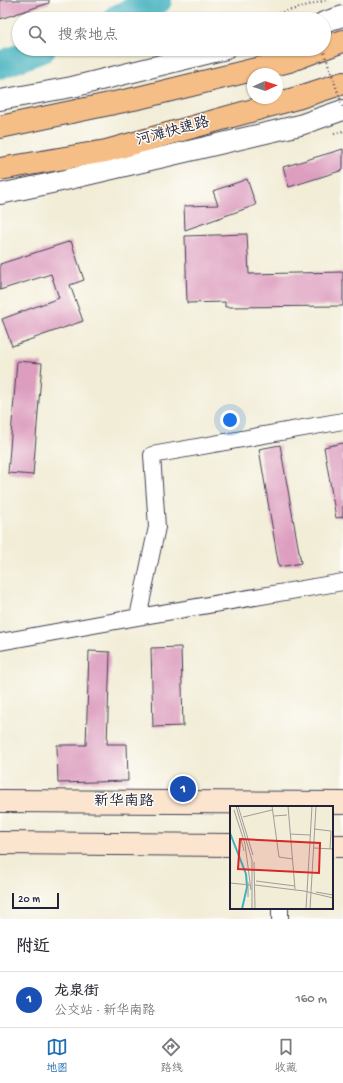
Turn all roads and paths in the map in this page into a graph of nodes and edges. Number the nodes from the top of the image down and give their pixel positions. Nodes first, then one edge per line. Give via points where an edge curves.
1 (326, 0) edge
2 (284, 12) edge
3 (343, 16) edge
4 (331, 20) edge
5 (343, 41) edge
6 (331, 46) edge
7 (198, 56) edge
8 (303, 56) edge
9 (325, 56) edge
10 (343, 83) edge
11 (0, 100) edge
12 (343, 107) edge
13 (343, 110) edge
14 (0, 127) edge
15 (0, 169) edge
16 (0, 194) edge
17 (343, 421) edge
18 (343, 582) edge
19 (138, 616) junction
20 (0, 642) edge
21 (0, 801) edge
22 (343, 803) edge
23 (0, 843) edge
24 (230, 845) edge

1 - 2 path
3 - 4 street
5 - 6 highway
7 - 11 street via 72,87
8 - 14 highway via 146,96
9 - 12 path, bridge
10 - 15 highway, 河滩快速路 via 106,150
13 - 16 street via 292,126 61,182
17 - 19 street via 152,455 158,527
18 - 19 street
19 - 20 street
21 - 22 main road, 新华南路
23 - 24 main road

